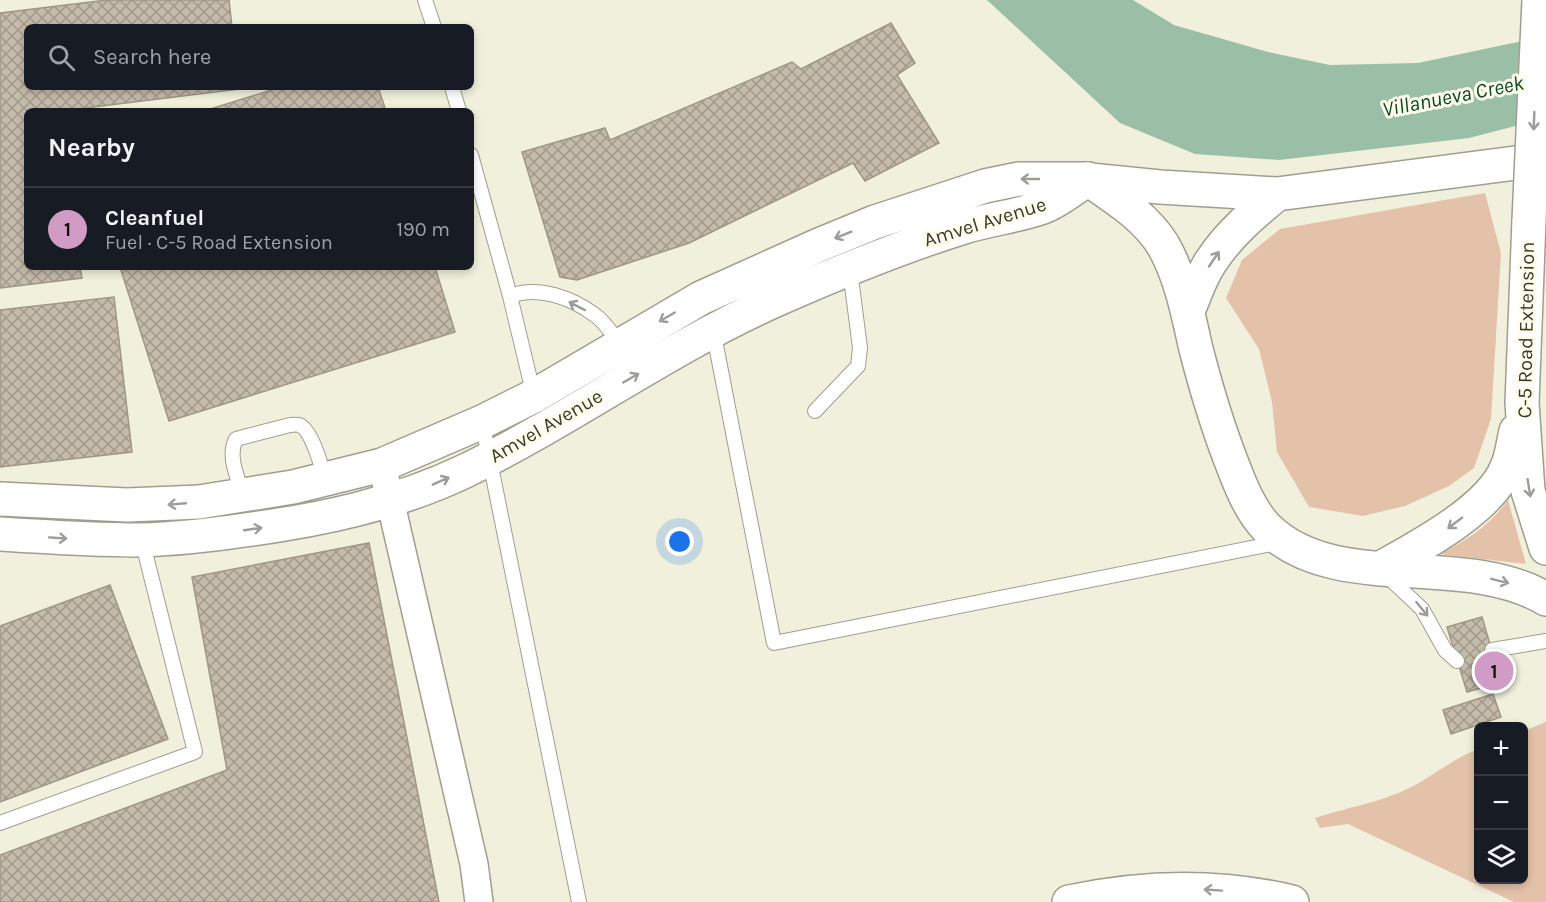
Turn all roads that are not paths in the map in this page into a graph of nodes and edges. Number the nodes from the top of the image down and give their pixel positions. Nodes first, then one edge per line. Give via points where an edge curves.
1 (425, 0) edge
2 (1539, 0) edge
3 (433, 24) edge
4 (453, 90) edge
5 (458, 108) edge
6 (1546, 159) edge
7 (474, 166) edge
8 (1088, 179) junction
9 (1277, 194) junction
10 (850, 267) junction
11 (510, 296) junction
12 (1188, 311) junction
13 (713, 330) junction
14 (620, 344) junction
15 (534, 396) junction
16 (1522, 403) junction
17 (815, 411) dead end
18 (482, 422) junction
19 (489, 459) junction
20 (382, 465) junction
21 (325, 480) junction
22 (243, 496) junction
23 (0, 499) edge
24 (390, 500) junction
25 (0, 534) edge
26 (142, 540) junction
27 (1286, 541) junction
28 (1546, 548) edge
29 (1379, 569) junction
30 (1546, 599) edge
31 (1546, 641) edge
32 (1492, 650) dead end
33 (1457, 661) dead end
34 (0, 823) edge
35 (479, 902) edge
36 (579, 902) edge
37 (1069, 902) edge
38 (1292, 902) edge

1 - 3 lane
2 -> 16 main road, C-5 Road Extension, bridge
4 - 5 lane
6 - 9 main road
7 - 11 lane
8 - 9 main road
8 - 10 main road, Amvel Avenue via 1045,206 964,227
8 - 12 main road via 1154,233 1169,256
8 -> 14 main road, Amvel Avenue via 1019,179 959,193 885,218 700,298
12 -> 9 main road via 1210,262 1246,220
10 - 13 main road, Amvel Avenue
10 - 17 lane via 860,348 858,366
14 -> 11 lane via 596,316 575,304 543,291
11 - 15 lane
12 - 27 main road via 1208,393 1238,480 1259,518
19 -> 13 main road, Amvel Avenue
13 - 27 lane via 774,643
14 - 15 main road, Amvel Avenue
15 - 18 main road, Amvel Avenue
16 -> 28 main road, C-5 Road Extension via 1528,491
16 -> 29 main road via 1507,468 1495,487 1456,523
18 - 19 lane
18 - 20 main road, Amvel Avenue
24 -> 19 main road, Amvel Avenue
19 - 36 lane
20 - 21 main road, Amvel Avenue
20 - 24 street
21 - 22 main road, Amvel Avenue
21 - 22 lane via 320,459 305,429 298,424 290,425 236,439 232,453
22 -> 23 main road, Amvel Avenue via 164,505
26 -> 24 main road, Amvel Avenue via 208,536 273,526
24 - 35 street via 474,864
25 -> 26 main road, Amvel Avenue
26 - 34 lane via 195,752
27 - 29 main road via 1304,552
29 -> 30 main road via 1444,571 1497,579
29 -> 33 lane via 1422,609 1445,650
31 - 32 lane
38 -> 37 main road via 1192,888 1148,889

